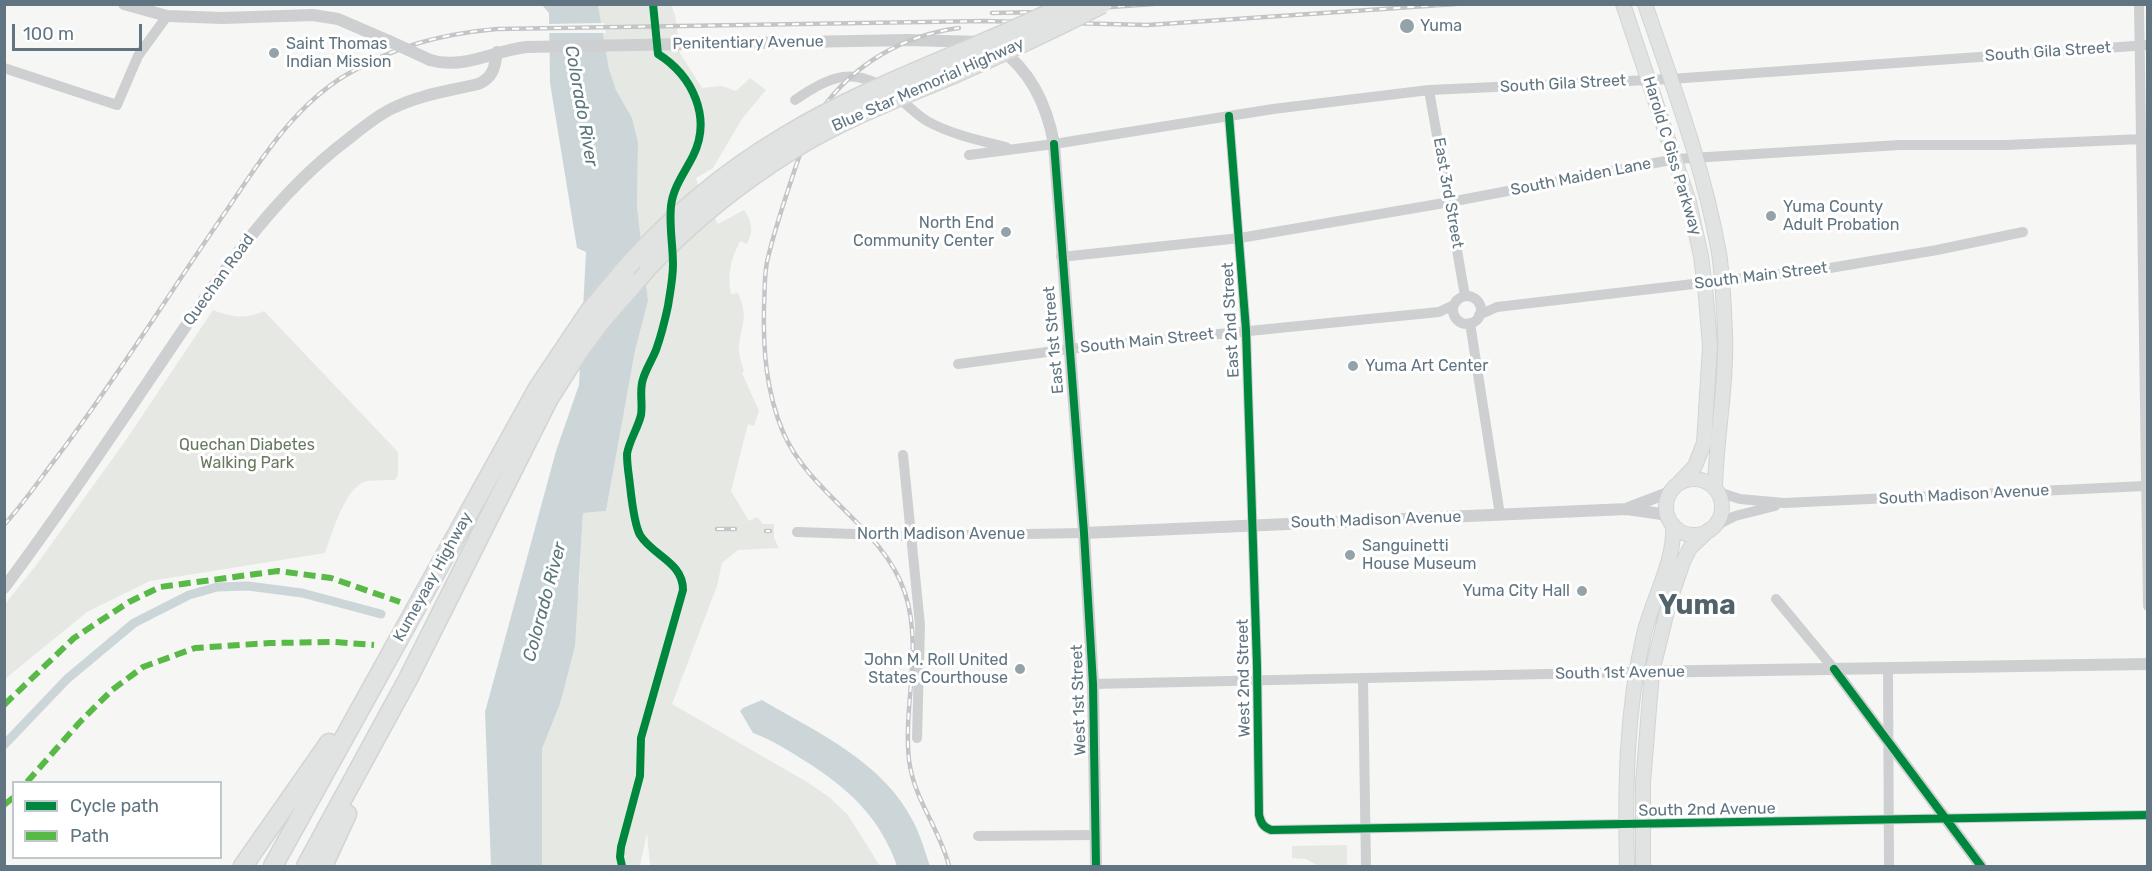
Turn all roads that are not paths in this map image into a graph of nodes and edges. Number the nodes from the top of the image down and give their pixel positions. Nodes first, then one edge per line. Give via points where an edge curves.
1 (124, 4) edge
2 (1069, 4) edge
3 (1102, 4) edge
4 (1623, 4) edge
5 (1645, 4) edge
6 (2139, 4) edge
7 (167, 16) junction
8 (2144, 45) edge
9 (999, 49) joint
10 (497, 52) junction
11 (4, 68) edge
12 (1671, 79) junction
13 (1649, 80) junction
14 (1429, 90) junction
15 (795, 100) dead end
16 (1229, 116) junction
17 (2142, 139) junction
18 (1054, 144) junction
19 (1015, 149) junction
20 (969, 155) dead end
21 (1696, 158) junction
22 (1676, 159) junction
23 (1450, 202) junction
24 (2023, 232) dead end
25 (1240, 238) junction
26 (1061, 258) junction
27 (1722, 281) junction
28 (1705, 283) junction
29 (603, 294) joint
30 (1465, 296) junction
31 (1478, 303) junction
32 (1454, 305) junction
33 (1497, 307) junction
34 (1439, 312) junction
35 (1479, 315) junction
36 (1457, 319) junction
37 (602, 320) joint
38 (1470, 323) junction
39 (1246, 330) junction
40 (1069, 349) junction
41 (2146, 357) edge
42 (958, 364) dead end
43 (903, 455) dead end
44 (2145, 486) junction
45 (1675, 487) junction
46 (1716, 490) junction
47 (1784, 503) junction
48 (1627, 509) junction
49 (2147, 514) edge
50 (1500, 515) junction
51 (1670, 520) junction
52 (1253, 524) junction
53 (1712, 528) junction
54 (797, 532) dead end
55 (1084, 533) junction
56 (911, 536) junction
57 (4, 588) edge
58 (1776, 599) dead end
59 (2148, 606) edge
60 (385, 662) junction
61 (2148, 664) edge
62 (1834, 669) junction
63 (1888, 669) junction
64 (1637, 672) junction
65 (1652, 672) junction
66 (408, 679) junction
67 (1363, 679) junction
68 (1258, 681) junction
69 (1093, 684) junction
70 (917, 738) dead end
71 (1888, 742) junction
72 (2148, 815) edge
73 (1946, 818) junction
74 (1888, 820) junction
75 (1626, 824) junction
76 (1643, 824) junction
77 (1267, 828) joint
78 (1365, 828) junction
79 (1096, 835) junction
80 (978, 836) dead end
81 (243, 867) edge
82 (273, 867) edge
83 (306, 867) edge
84 (323, 867) edge
85 (1096, 867) edge
86 (1365, 867) edge
87 (1627, 867) edge
88 (1643, 867) edge
89 (1889, 867) edge
90 (1981, 867) edge

1 - 7 street, Penitentiary Avenue
2 - 29 highway, Blue Star Memorial Highway, bridge via 848,102 783,137 731,172 679,215
3 - 37 highway, Blue Star Memorial Highway, bridge via 1031,40 865,111 794,148 690,226 648,266
4 - 13 main road, Harold C Giss Parkway
5 - 12 main road, Harold C Giss Parkway
6 - 8 street
7 - 10 street, Penitentiary Avenue, bridge via 313,15 338,19 430,60 453,65
7 - 11 street via 138,56 117,105
8 - 12 street, South Gila Street
8 - 17 street
9 - 10 street, Penitentiary Avenue via 968,40 526,47
9 - 18 street, East 1st Street via 1018,64 1033,85 1047,114
10 - 57 street, Quechan Road via 495,67 486,80 392,108 322,159 275,205 190,318
12 - 13 street, South Gila Street
12 - 21 main road, Harold C Giss Parkway
13 - 14 street, South Gila Street
13 - 22 main road, Harold C Giss Parkway
14 - 16 street, South Gila Street
14 - 23 street, East 3rd Street
15 - 19 street via 840,76 865,77 884,86 930,123
16 - 18 street, South Gila Street
16 - 25 street, East 2nd Street
17 - 21 street, South Maiden Lane via 1899,145
17 - 41 street
18 - 19 street, South Gila Street
18 - 26 street, East 1st Street
19 - 20 street, South Gila Street
21 - 22 street, South Maiden Lane
21 - 27 main road, Harold C Giss Parkway
22 - 23 street, South Maiden Lane
22 - 28 main road, Harold C Giss Parkway
23 - 25 street, South Maiden Lane
23 - 30 street, East 3rd Street
24 - 27 street, South Main Street via 1830,268
25 - 26 street, South Maiden Lane
25 - 39 street, East 2nd Street
26 - 40 street, East 1st Street
27 - 28 street, South Main Street
27 - 46 main road, Harold C Giss Parkway via 1725,379
28 - 33 street, South Main Street
28 - 45 main road, Harold C Giss Parkway via 1710,346 1704,443 1695,466
29 - 60 highway, Kumeyaay Highway via 538,388
30 - 31 street
30 - 32 street
31 - 33 street, South Main Street
31 - 35 street
32 - 34 street, South Main Street
32 - 36 street
33 - 35 street, South Main Street
34 - 36 street, South Main Street
34 - 39 street, South Main Street
35 - 38 street
36 - 38 street
37 - 66 highway, Kumeyaay Highway via 539,417
38 - 50 street
39 - 40 street, South Main Street
39 - 52 street, East 2nd Street
40 - 42 street, South Main Street
40 - 55 street, East 1st Street
41 - 44 street
43 - 56 street
44 - 47 street, South Madison Avenue
44 - 49 street
45 - 46 main road via 1696,479
45 - 48 street
45 - 51 main road via 1666,507
46 - 47 street, South Madison Avenue via 1740,499
46 - 53 main road via 1722,510
47 - 53 street, South Madison Avenue via 1743,514
48 - 50 street, South Madison Avenue
48 - 51 street, South Madison Avenue
49 - 59 street
50 - 52 street, South Madison Avenue
51 - 53 main road via 1686,533 1702,534
51 - 64 main road via 1674,540 1644,634
52 - 55 street, South Madison Avenue
52 - 68 street, West 2nd Street
53 - 65 main road via 1690,548 1683,562
54 - 56 street, North Madison Avenue
55 - 56 street, North Madison Avenue
55 - 69 street, West 1st Street
56 - 70 street via 920,626
58 - 62 street
60 - 81 highway
60 - 82 highway, Kumeyaay Highway
61 - 63 street, South 1st Avenue
62 - 63 street, South 1st Avenue
62 - 65 street, South 1st Avenue
62 - 71 street
63 - 71 street
64 - 65 street, South 1st Avenue
64 - 67 street, South 1st Avenue
64 - 75 main road via 1627,740
65 - 76 main road
66 - 83 highway, Kumeyaay Highway
66 - 84 highway
67 - 68 street, South 1st Avenue
67 - 78 street
68 - 69 street, South 1st Avenue
68 - 77 street, West 2nd Street via 1259,815
69 - 79 street, West 1st Street
71 - 73 street
71 - 74 street
72 - 73 street, South 2nd Avenue
73 - 74 street, South 2nd Avenue
73 - 90 street
74 - 76 street, South 2nd Avenue
74 - 89 street
75 - 76 street, South 2nd Avenue
75 - 78 street, South 2nd Avenue
75 - 87 main road
76 - 88 main road
77 - 78 street, South 2nd Avenue
78 - 86 street
79 - 80 street
79 - 85 street, West 1st Street

